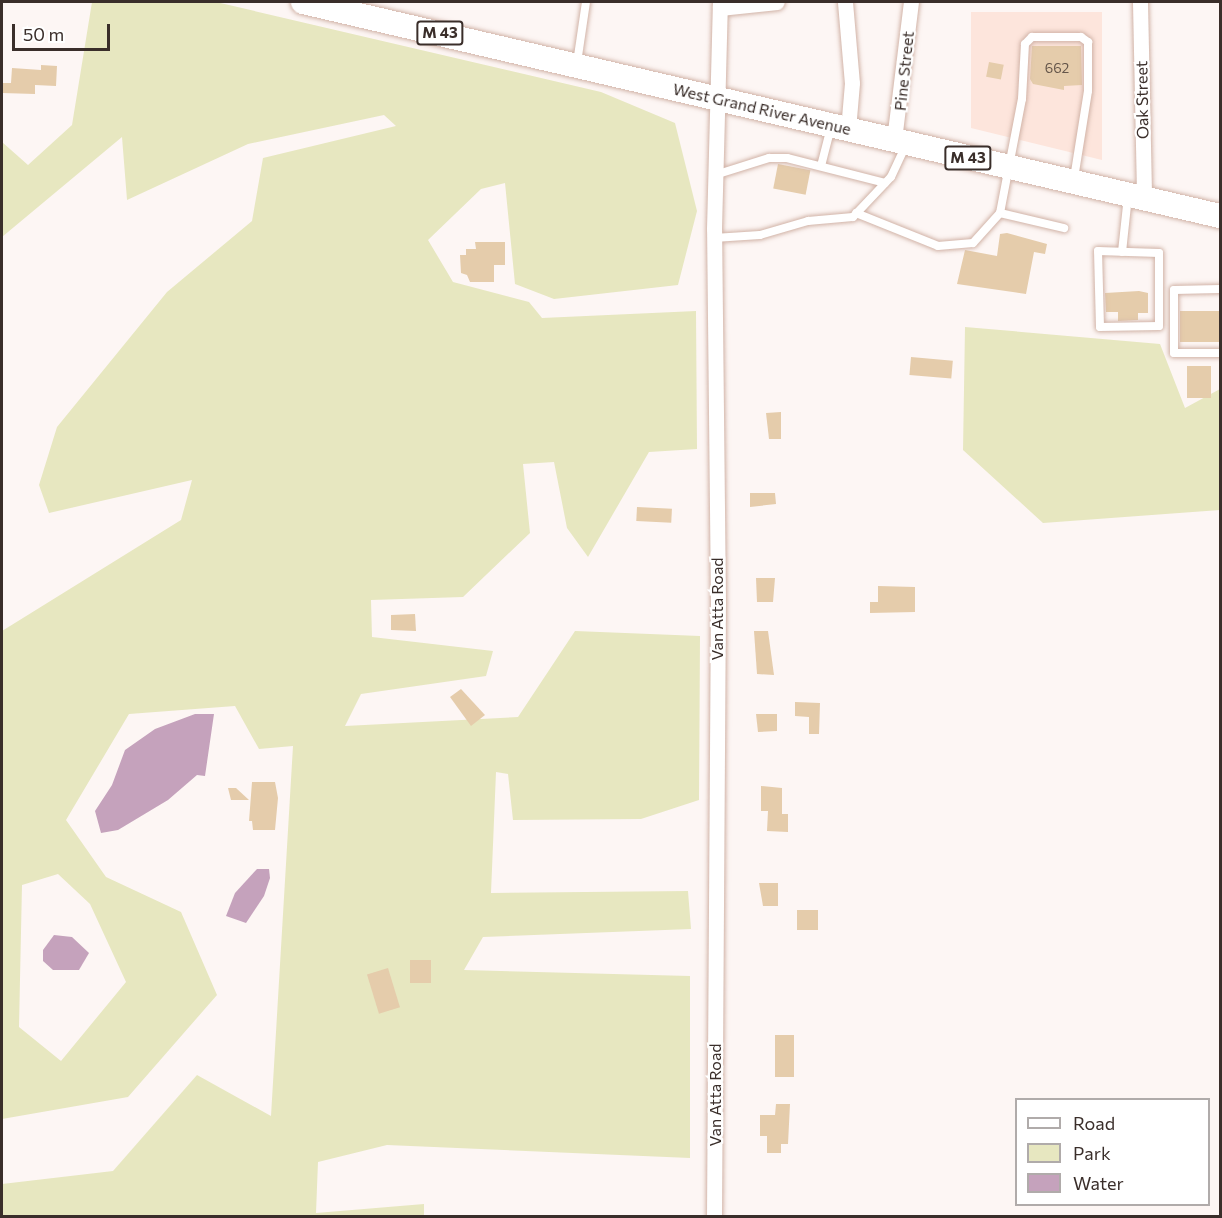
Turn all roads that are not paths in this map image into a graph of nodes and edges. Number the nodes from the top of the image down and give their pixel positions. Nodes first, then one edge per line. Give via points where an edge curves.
1 (303, 2) edge
2 (586, 2) edge
3 (777, 2) edge
4 (845, 2) edge
5 (911, 2) edge
6 (1140, 2) edge
7 (720, 5) edge
8 (576, 64) junction
9 (717, 98) junction
10 (840, 128) junction
11 (900, 142) junction
12 (821, 166) junction
13 (1010, 167) junction
14 (715, 175) junction
15 (1073, 182) junction
16 (885, 183) junction
17 (1136, 196) junction
18 (856, 213) junction
19 (1000, 213) junction
20 (1221, 216) edge
21 (1064, 228) dead end
22 (714, 238) junction
23 (1122, 252) junction
24 (1221, 289) edge
25 (1221, 353) edge
26 (714, 1216) edge

1 - 8 main road, West Grand River Avenue / M 43
2 - 8 lane
3 - 7 street
4 - 10 street via 852,83
5 - 11 street, Pine Street
6 - 17 street, Oak Street
7 - 9 street, Van Atta Road
8 - 9 main road, West Grand River Avenue / M 43
9 - 10 main road, West Grand River Avenue / M 43
9 - 14 street, Van Atta Road
10 - 11 main road, West Grand River Avenue / M 43
10 - 12 lane
11 - 13 main road, West Grand River Avenue / M 43
11 - 16 lane
12 - 14 lane via 769,158
12 - 16 lane
13 - 15 main road, West Grand River Avenue / M 43
13 - 15 lane via 1022,99 1026,42 1032,36 1081,36 1088,45 1088,91
13 - 19 lane
14 - 22 street, Van Atta Road
15 - 17 main road, West Grand River Avenue / M 43
16 - 18 lane
17 - 20 main road, West Grand River Avenue / M 43
17 - 23 lane
18 - 19 lane via 938,246 973,243
18 - 22 lane via 760,235
19 - 21 lane
22 - 26 street, Van Atta Road via 718,604
23 - 23 lane via 1098,251 1100,327 1159,326 1160,253
24 - 25 lane via 1174,290 1174,353

